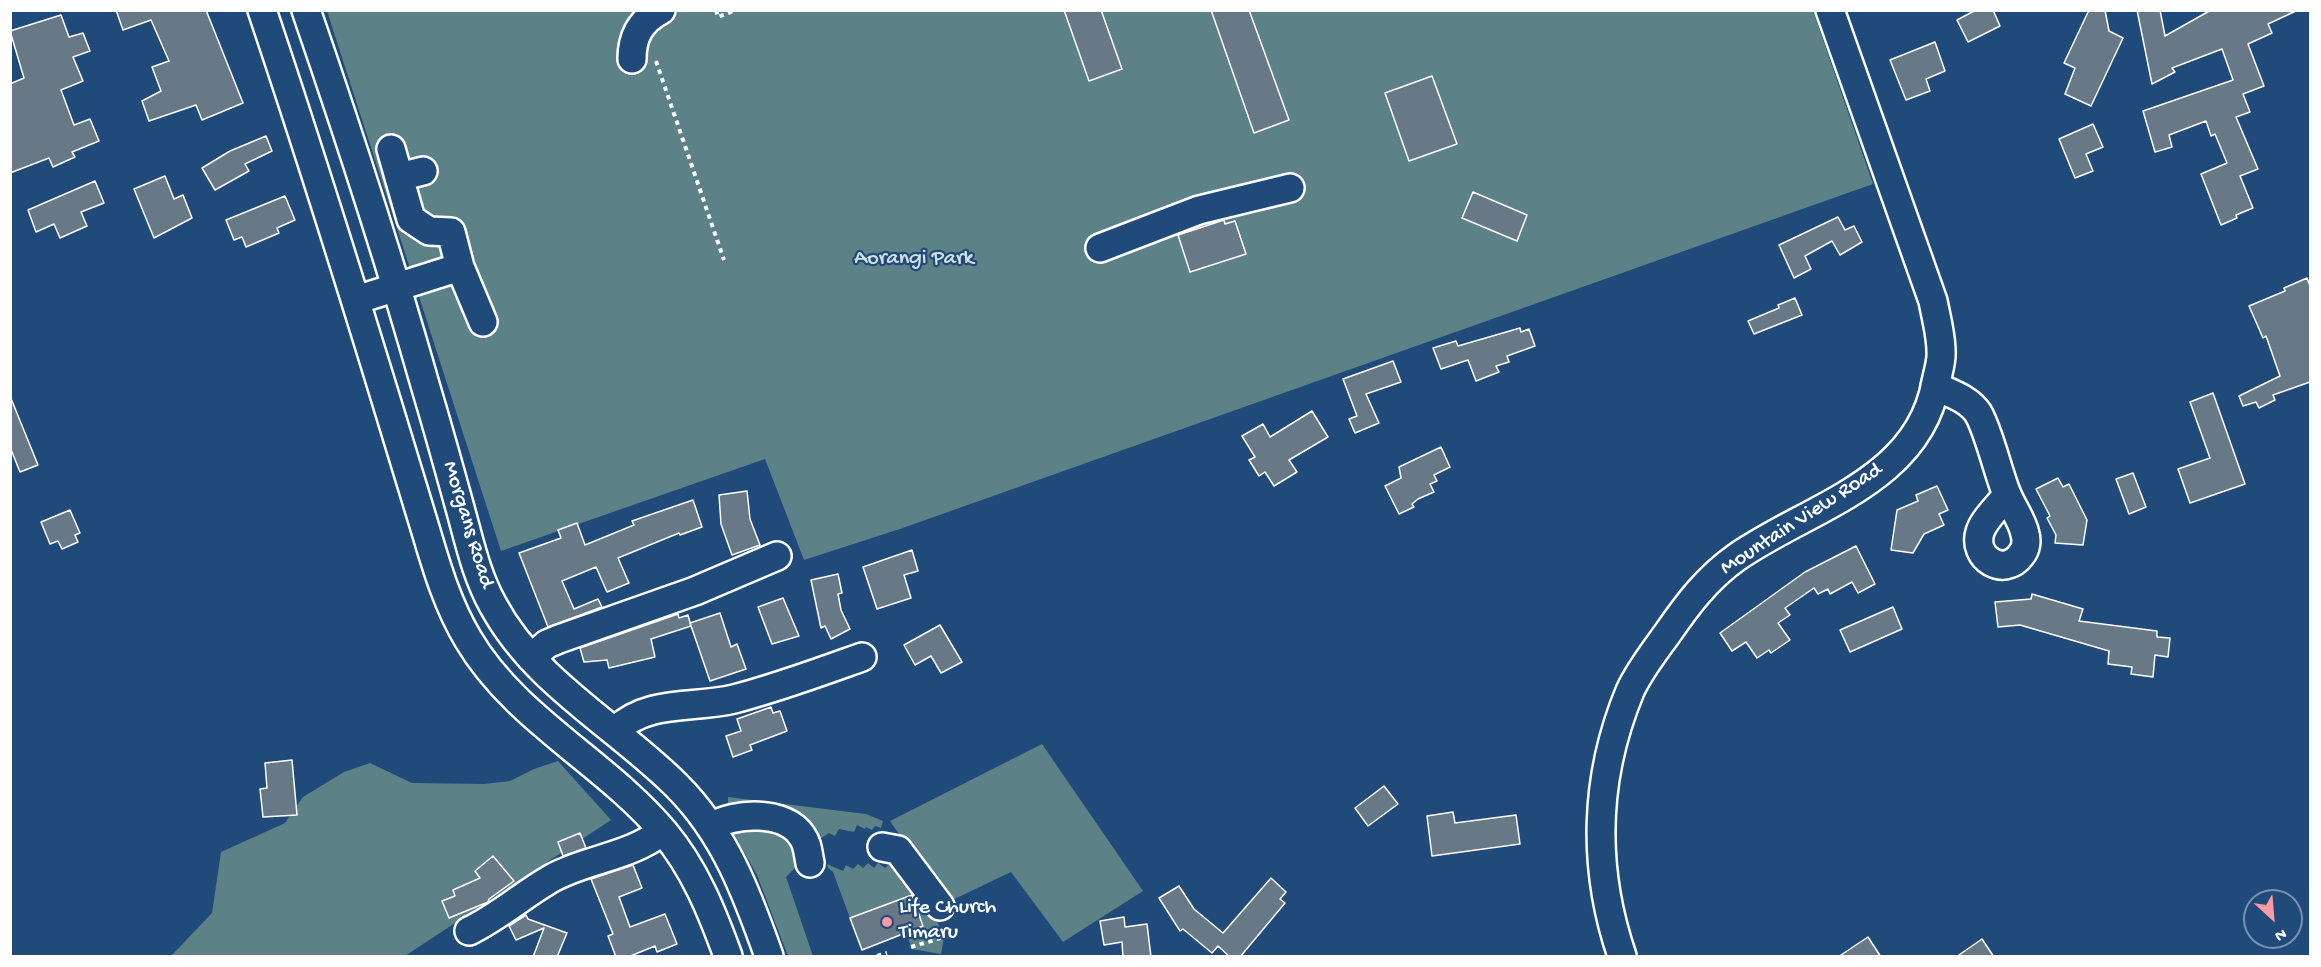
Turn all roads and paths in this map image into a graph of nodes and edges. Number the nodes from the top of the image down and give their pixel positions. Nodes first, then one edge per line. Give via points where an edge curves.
1 (262, 10) edge
2 (306, 10) edge
3 (661, 10) edge
4 (716, 10) edge
5 (736, 10) edge
6 (1830, 10) edge
7 (318, 47) junction
8 (643, 58) joint
9 (278, 60) junction
10 (391, 149) dead end
11 (1290, 188) dead end
12 (1100, 248) dead end
13 (724, 260) dead end
14 (460, 267) junction
15 (397, 286) junction
16 (356, 300) junction
17 (483, 322) dead end
18 (1935, 386) junction
19 (2007, 495) dead end
20 (777, 556) dead end
21 (862, 657) dead end
22 (531, 658) junction
23 (615, 730) junction
24 (711, 827) junction
25 (663, 831) junction
26 (882, 847) dead end
27 (813, 853) dead end
28 (940, 906) dead end
29 (469, 932) dead end
30 (954, 934) dead end
31 (911, 947) dead end
32 (887, 953) dead end
33 (728, 957) edge
34 (769, 957) edge
35 (877, 957) edge
36 (1622, 957) edge

1 - 9 street, Morgans Road
2 - 7 street, Morgans Road
3 - 8 street via 636,33
4 - 5 path via 718,17
6 - 18 street, Mountain View Road via 1933,302 1941,352
7 - 9 street
7 - 15 street, Morgans Road
8 - 13 path via 674,122
9 - 16 street, Morgans Road
10 - 14 street via 411,174 411,219 429,231 451,232
11 - 12 street via 1199,210
14 - 15 street
14 - 17 street
15 - 16 street
15 - 22 street, Morgans Road via 481,580 504,625
16 - 25 street, Morgans Road via 437,569 468,640 519,701 633,799
18 - 19 street via 1959,396 1978,413
18 - 36 street, Mountain View Road via 1932,407 1906,448 1866,484 1736,558 1693,596 1631,689 1608,753 1601,814 1602,866 1610,921
20 - 22 street via 695,591 559,639
21 - 23 street via 730,700 649,710
22 - 23 street, Morgans Road
23 - 24 street, Morgans Road via 679,788
24 - 27 street via 732,819 777,819 795,828
24 - 34 street, Morgans Road via 736,870
25 - 29 street via 633,850 553,878
25 - 33 street, Morgans Road via 700,888
26 - 28 street via 898,850
30 - 31 path
32 - 35 path

